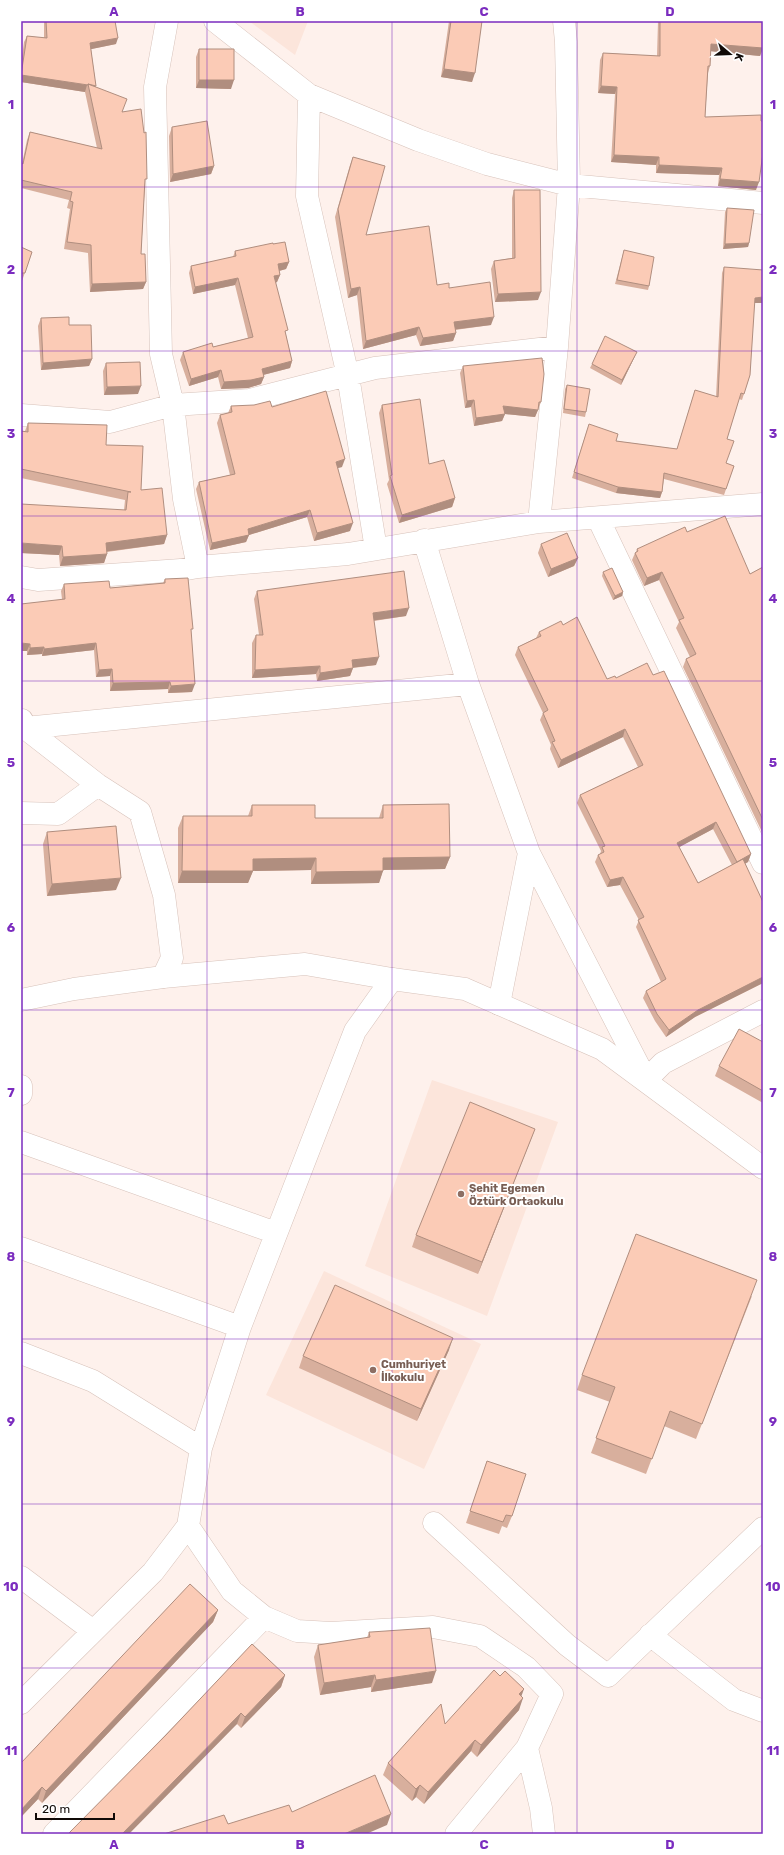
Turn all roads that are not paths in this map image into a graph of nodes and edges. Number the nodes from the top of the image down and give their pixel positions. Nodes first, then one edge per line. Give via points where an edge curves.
1 (168, 21) edge
2 (215, 21) edge
3 (564, 21) edge
4 (309, 94) junction
5 (569, 185) junction
6 (763, 203) edge
7 (558, 347) junction
8 (348, 376) junction
9 (173, 405) junction
10 (21, 415) edge
11 (763, 504) edge
12 (598, 518) junction
13 (539, 522) junction
14 (424, 540) junction
15 (376, 549) junction
16 (198, 567) junction
17 (21, 577) edge
18 (468, 684) junction
19 (23, 723) edge
20 (98, 785) junction
21 (21, 813) edge
22 (529, 853) junction
23 (763, 863) edge
24 (163, 977) junction
25 (392, 979) junction
26 (21, 1000) edge
27 (499, 1004) junction
28 (759, 1018) edge
29 (646, 1080) junction
30 (21, 1086) edge
31 (21, 1094) edge
32 (21, 1142) edge
33 (763, 1168) edge
34 (276, 1233) junction
35 (21, 1248) edge
36 (240, 1327) junction
37 (21, 1353) edge
38 (201, 1448) junction
39 (434, 1523) dead end
40 (188, 1526) junction
41 (763, 1528) edge
42 (21, 1577) edge
43 (264, 1617) junction
44 (93, 1631) junction
45 (650, 1636) junction
46 (21, 1703) edge
47 (763, 1711) edge
48 (526, 1748) junction
49 (54, 1834) edge
50 (456, 1834) edge
51 (544, 1834) edge

1 - 9 street via 155,87 162,354
2 - 4 street
3 - 5 street
4 - 5 street via 418,140 486,164
4 - 8 street via 307,196
5 - 6 street
5 - 7 street
7 - 8 street via 375,368
7 - 13 street
8 - 9 street via 250,400
8 - 15 street
9 - 10 street via 110,422
9 - 16 street via 184,499
11 - 12 street
12 - 13 street
12 - 23 street
13 - 14 street
14 - 15 street
14 - 18 street
15 - 16 street via 348,554
16 - 17 street via 38,580
18 - 19 street
18 - 22 street
19 - 20 street
20 - 21 street via 58,814
20 - 24 street via 140,812 164,895 172,958
22 - 27 street
22 - 29 street
24 - 25 street via 305,964
24 - 26 street via 74,989
25 - 27 street via 465,989
25 - 34 street via 355,1031
27 - 29 street via 602,1049
28 - 29 street via 663,1063
29 - 33 street
30 - 31 street
32 - 34 street
34 - 36 street
35 - 36 street
36 - 38 street
37 - 38 street via 93,1381
38 - 40 street
39 - 45 street via 567,1645 608,1676
40 - 43 street via 232,1591
40 - 44 street via 153,1572
41 - 45 street
42 - 44 street
43 - 48 street via 297,1631 331,1633 433,1626 480,1636 526,1667 552,1694
43 - 49 street
44 - 46 street
45 - 47 street via 734,1700
48 - 50 street
48 - 51 street via 541,1808

